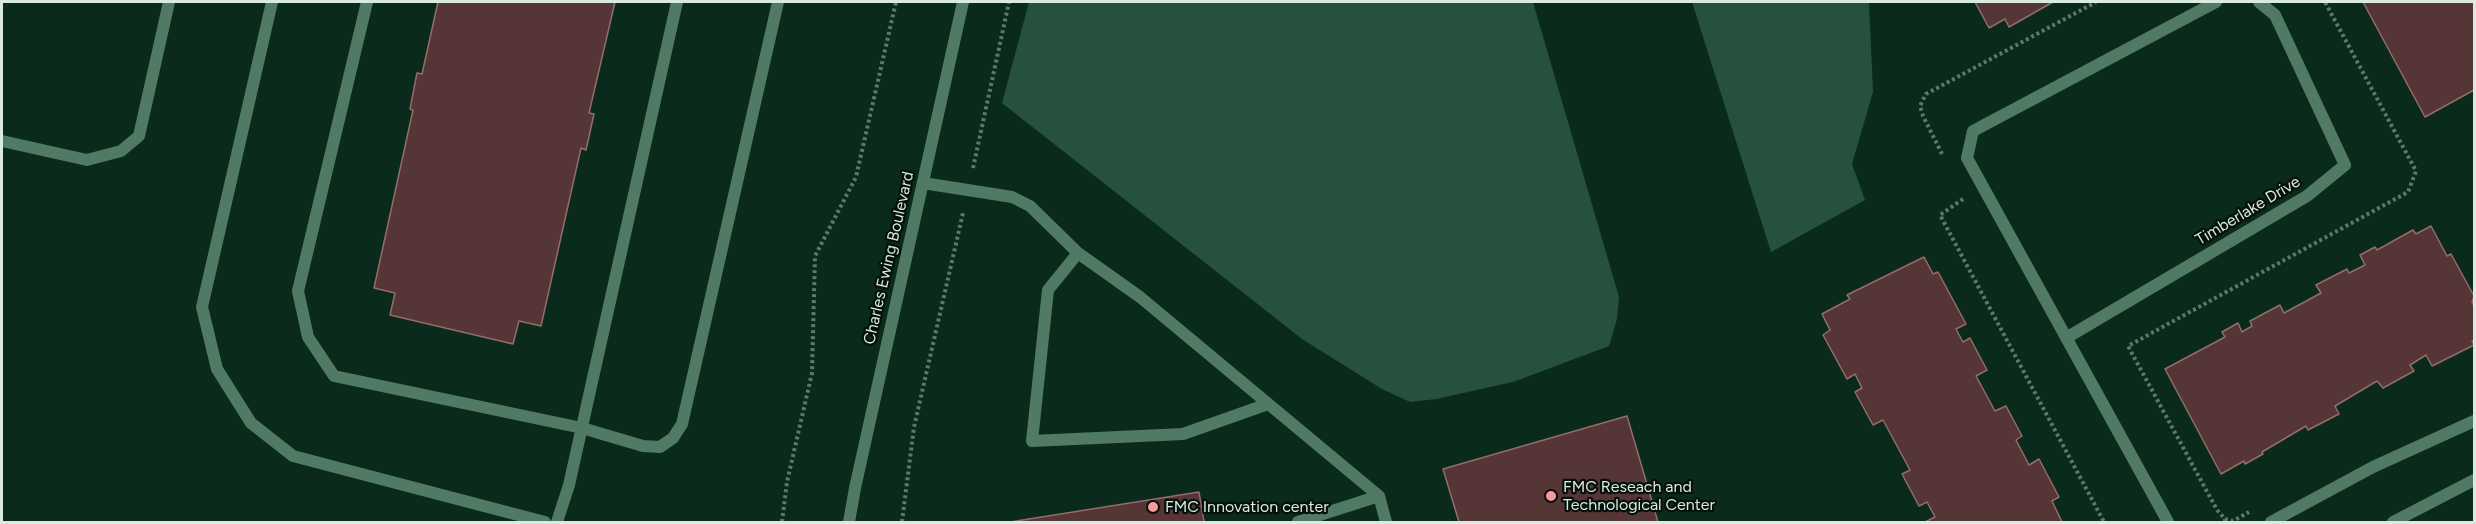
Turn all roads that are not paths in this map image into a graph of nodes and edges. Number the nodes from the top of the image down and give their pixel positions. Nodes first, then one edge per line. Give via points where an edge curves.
1 (169, 2) edge
2 (272, 2) edge
3 (367, 2) edge
4 (678, 2) edge
5 (778, 2) edge
6 (963, 2) edge
7 (2216, 2) edge
8 (2259, 2) edge
9 (2, 141) edge
10 (923, 183) junction
11 (1078, 254) junction
12 (2066, 338) junction
13 (1268, 404) junction
14 (2475, 421) edge
15 (582, 428) junction
16 (2475, 480) edge
17 (1379, 496) junction
18 (545, 522) edge
19 (557, 522) edge
20 (849, 522) edge
21 (1299, 522) edge
22 (1386, 522) edge
23 (2168, 522) edge
24 (2271, 522) edge
25 (2393, 522) edge

1 - 9 street via 139,136 121,150 87,160
2 - 18 street via 202,308 217,369 251,423 293,456
3 - 15 street via 298,291 308,337 334,376
4 - 15 street
5 - 15 street via 682,424 673,438 660,447 643,446
6 - 10 street, Charles Ewing Boulevard
7 - 12 street via 1973,131 1967,158
8 - 12 street, Timberlake Drive via 2275,15 2344,165 2307,196
10 - 11 street via 1012,197 1030,206
10 - 20 street, Charles Ewing Boulevard
11 - 13 street via 1140,297
11 - 13 street via 1048,290 1032,441 1183,434
12 - 23 street
13 - 17 street
14 - 24 street via 2373,467
15 - 19 street
16 - 25 street
17 - 21 street
17 - 22 street

